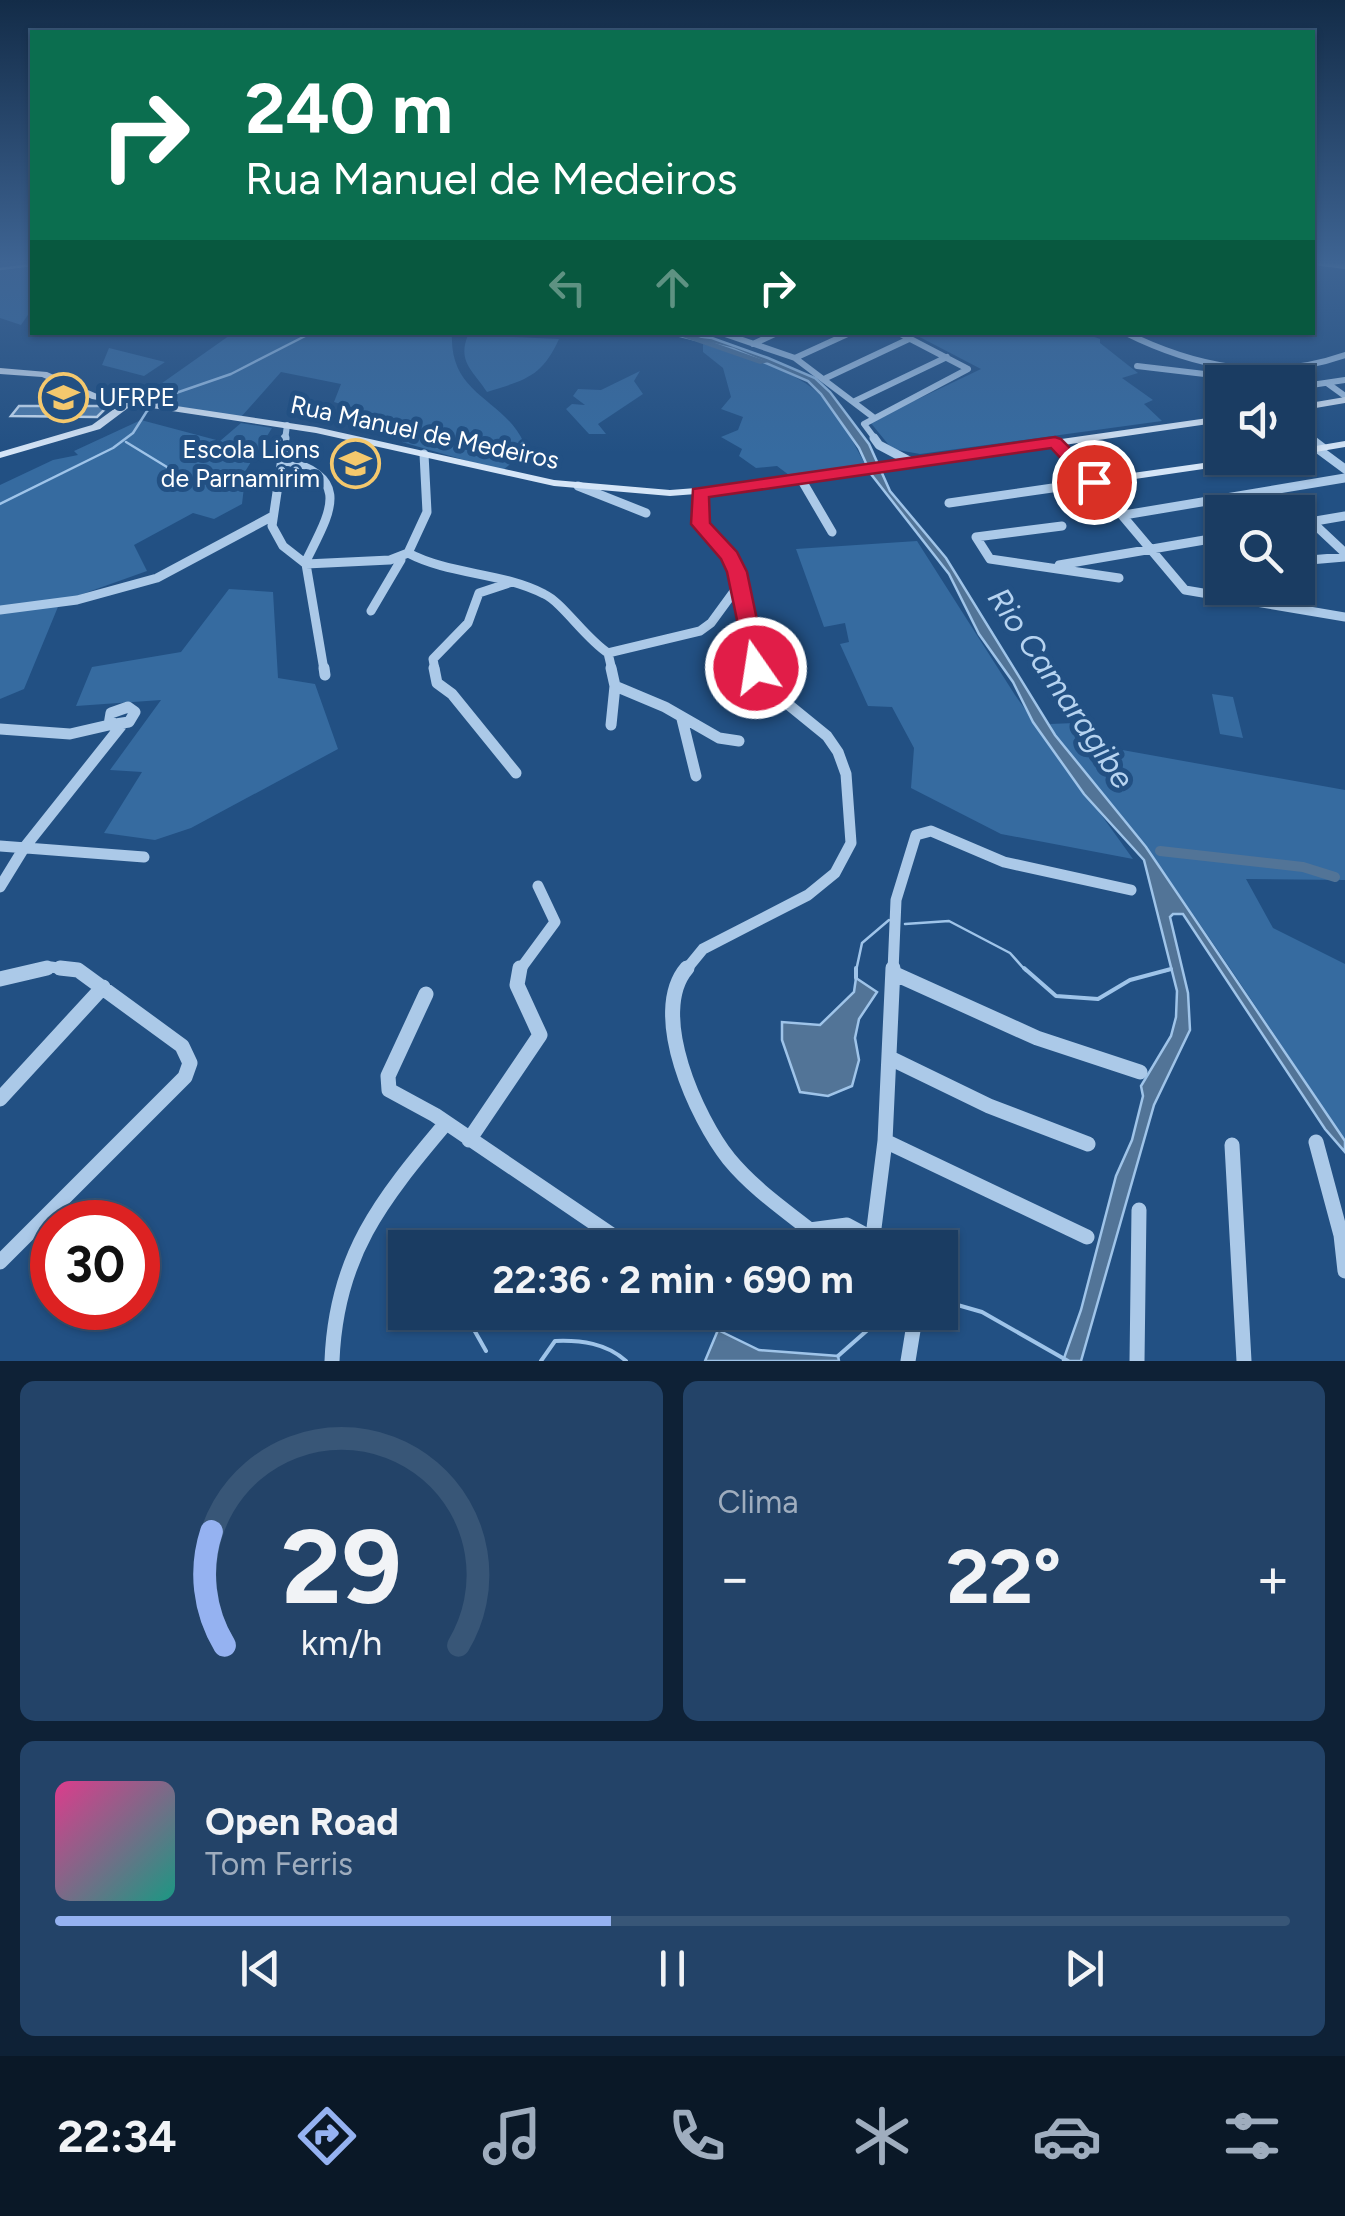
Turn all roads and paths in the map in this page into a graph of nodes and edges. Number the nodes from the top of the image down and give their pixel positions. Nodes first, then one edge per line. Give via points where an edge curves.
1 (726, 335) edge
2 (772, 335) edge
3 (845, 335) edge
4 (902, 335) edge
5 (1131, 335) edge
6 (910, 339) junction
7 (752, 344) junction
8 (1345, 355) edge
9 (947, 357) junction
10 (794, 358) junction
11 (1222, 365) edge
12 (1304, 365) edge
13 (1137, 366) dead end
14 (0, 371) edge
15 (1205, 373) edge
16 (826, 378) junction
17 (1345, 380) edge
18 (1328, 383) junction
19 (1315, 385) edge
20 (1345, 397) edge
21 (855, 401) junction
22 (129, 403) junction
23 (1315, 404) edge
24 (152, 407) joint
25 (873, 416) junction
26 (1205, 421) edge
27 (287, 425) junction
28 (1055, 442) junction
29 (1315, 443) edge
30 (1345, 444) edge
31 (1321, 448) junction
32 (1315, 449) edge
33 (424, 454) junction
34 (0, 455) edge
35 (280, 459) junction
36 (909, 464) junction
37 (1205, 466) edge
38 (1345, 470) edge
39 (1345, 478) edge
40 (801, 479) junction
41 (1094, 482) junction
42 (578, 486) junction
43 (700, 492) junction
44 (949, 503) dead end
45 (646, 514) dead end
46 (1124, 515) junction
47 (1345, 516) edge
48 (271, 517) junction
49 (1315, 521) edge
50 (1315, 525) edge
51 (1062, 526) dead end
52 (832, 532) dead end
53 (1345, 534) edge
54 (1327, 536) junction
55 (1205, 540) edge
56 (1154, 549) junction
57 (404, 556) junction
58 (1103, 556) junction
59 (1344, 557) edge
60 (1315, 560) edge
61 (306, 564) junction
62 (1053, 566) junction
63 (512, 582) junction
64 (738, 586) junction
65 (0, 610) edge
66 (370, 611) dead end
67 (1345, 617) edge
68 (608, 653) junction
69 (325, 675) dead end
70 (615, 686) junction
71 (681, 716) junction
72 (611, 725) dead end
73 (0, 729) edge
74 (738, 740) dead end
75 (516, 773) dead end
76 (696, 776) dead end
77 (0, 846) edge
78 (24, 848) junction
79 (144, 857) dead end
80 (538, 886) dead end
81 (0, 887) edge
82 (1131, 890) dead end
83 (893, 973) junction
84 (0, 980) edge
85 (103, 987) junction
86 (426, 994) dead end
87 (890, 1058) junction
88 (1140, 1072) dead end
89 (0, 1099) edge
90 (446, 1122) junction
91 (469, 1140) junction
92 (885, 1141) junction
93 (1316, 1142) dead end
94 (1088, 1144) dead end
95 (1232, 1145) dead end
96 (1139, 1210) dead end
97 (604, 1230) edge
98 (810, 1230) joint
99 (853, 1230) edge
100 (873, 1230) edge
101 (1087, 1237) dead end
102 (0, 1262) edge
103 (1345, 1271) edge
104 (913, 1330) edge
105 (332, 1361) edge
106 (908, 1361) edge
107 (1137, 1361) edge
108 (1244, 1361) edge

1 - 7 street
2 - 7 street
3 - 10 street
4 - 6 street
5 - 11 street via 1183,359
6 - 9 street
6 - 16 street
7 - 10 street
8 - 12 street
9 - 21 street
9 - 25 street via 968,369
10 - 16 street
13 - 15 street
14 - 22 main road, Rua Manuel de Medeiros via 44,374 95,397
16 - 21 street
17 - 18 street
18 - 19 street
18 - 20 street
20 - 23 main road
21 - 25 street
22 - 24 main road, Rua Manuel de Medeiros
22 - 34 main road via 96,427
24 - 27 main road, Rua Manuel de Medeiros
25 - 36 street via 864,424 873,440
26 - 28 main road, Rua Manuel de Medeiros
27 - 33 main road, Rua Manuel de Medeiros
27 - 35 street
28 - 36 main road, Rua Manuel de Medeiros
28 - 41 main road
29 - 31 street
30 - 31 main road
31 - 32 main road
31 - 38 street
33 - 42 main road, Rua Manuel de Medeiros
33 - 57 street via 427,512
35 - 48 street
35 - 61 street via 310,466 332,495
36 - 40 main road, Rua Manuel de Medeiros
37 - 41 main road
39 - 46 street
40 - 43 main road, Rua Manuel de Medeiros
40 - 52 street
41 - 44 street
41 - 46 street
42 - 43 main road, Rua Manuel de Medeiros
42 - 45 street
43 - 64 street via 700,524 730,557
46 - 56 street
47 - 49 street
48 - 61 street via 276,536
48 - 65 street via 157,578 66,602
50 - 54 street
51 - 62 street via 976,537 990,559
53 - 54 street
54 - 59 street
55 - 56 street
56 - 58 street
56 - 67 street via 1186,590
57 - 61 street
57 - 63 street
57 - 66 street
58 - 62 street
58 - 62 street via 1119,578
59 - 60 street
61 - 69 street
63 - 68 street via 548,595
63 - 75 street via 480,593 468,623 433,659 438,683
64 - 68 street via 700,631
64 - 98 street via 762,679 844,757 852,835 834,874 722,936 694,960 671,990 670,1028 693,1099 722,1154
68 - 70 street
70 - 71 street
70 - 72 street
71 - 74 street via 719,738
71 - 76 street
73 - 78 street via 70,734 115,725
77 - 78 street
78 - 79 street
78 - 81 street
80 - 91 street via 554,922 514,976 540,1036
82 - 83 street via 1004,862 924,831 913,840 896,900
83 - 87 street
83 - 88 street via 1037,1038
84 - 85 street via 65,966
85 - 89 street
85 - 102 street via 182,1046 190,1056 188,1070
86 - 90 street via 386,1085
87 - 92 street
87 - 94 street
90 - 91 street
90 - 105 street via 391,1194 348,1267 333,1321
91 - 97 street
92 - 100 street
92 - 101 street
93 - 103 street
95 - 108 street
96 - 107 street
98 - 99 street via 834,1224
104 - 106 street

